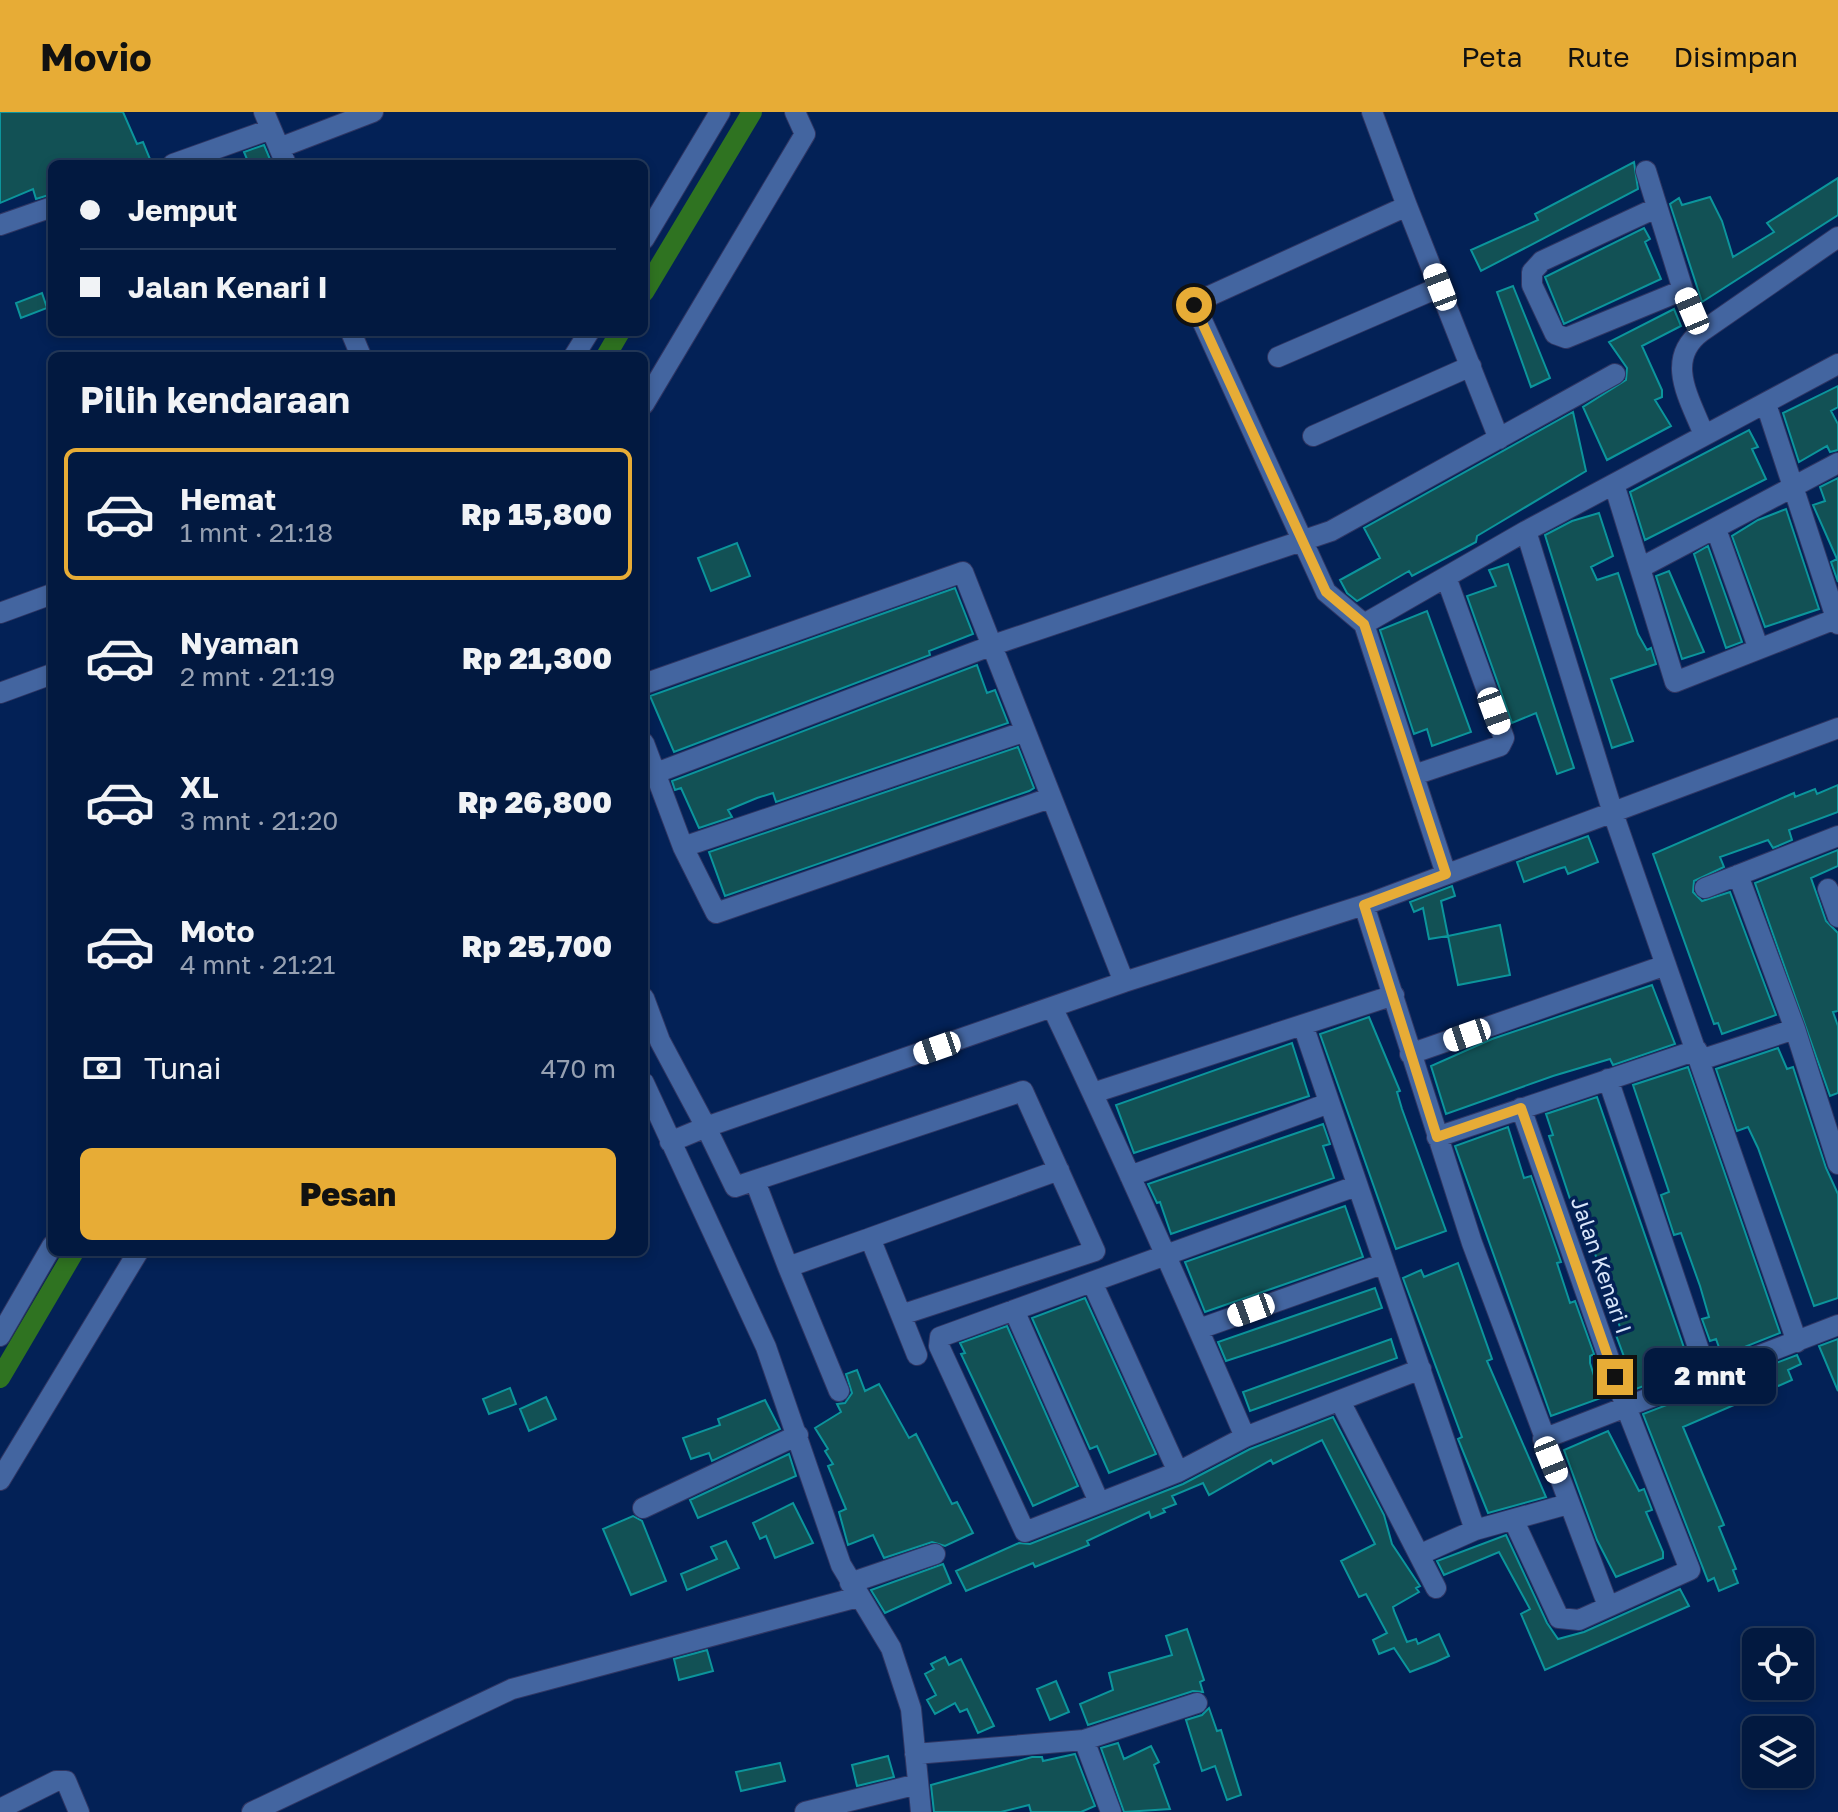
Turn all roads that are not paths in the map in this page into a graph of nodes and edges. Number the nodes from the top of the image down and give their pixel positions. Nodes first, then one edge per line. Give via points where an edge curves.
1 (373, 112) edge
2 (720, 112) edge
3 (795, 112) edge
4 (1372, 112) edge
5 (268, 120) edge
6 (282, 156) edge
7 (182, 160) edge
8 (1646, 171) dead end
9 (1407, 206) junction
10 (48, 208) edge
11 (1656, 208) junction
12 (0, 225) edge
13 (648, 232) edge
14 (1836, 244) edge
15 (1440, 287) junction
16 (1683, 290) junction
17 (1701, 332) junction
18 (1278, 357) dead end
19 (1838, 364) edge
20 (1471, 366) junction
21 (1615, 374) dead end
22 (648, 397) edge
23 (1766, 404) junction
24 (1704, 435) junction
25 (1313, 436) dead end
26 (1499, 439) junction
27 (1838, 463) edge
28 (1614, 484) junction
29 (1792, 488) junction
30 (1716, 529) junction
31 (1526, 531) junction
32 (1302, 541) junction
33 (1640, 568) junction
34 (1446, 577) junction
35 (48, 595) edge
36 (0, 613) edge
37 (1838, 620) edge
38 (1364, 624) junction
39 (993, 645) junction
40 (1758, 647) junction
41 (48, 675) edge
42 (648, 683) edge
43 (0, 693) edge
44 (1838, 728) edge
45 (1023, 732) junction
46 (648, 753) edge
47 (656, 773) junction
48 (1414, 775) junction
49 (1050, 798) junction
50 (1613, 813) junction
51 (1838, 836) edge
52 (683, 847) junction
53 (1446, 874) junction
54 (1738, 875) junction
55 (1705, 888) dead end
56 (1828, 889) dead end
57 (1364, 905) junction
58 (1838, 917) edge
59 (1666, 965) junction
60 (1124, 982) junction
61 (1394, 995) junction
62 (648, 1009) edge
63 (1053, 1009) junction
64 (1303, 1025) junction
65 (1795, 1029) junction
66 (1410, 1054) junction
67 (1698, 1055) junction
68 (1608, 1079) junction
69 (648, 1092) edge
70 (1093, 1093) junction
71 (1329, 1103) junction
72 (1521, 1108) junction
73 (1830, 1113) edge
74 (706, 1127) junction
75 (1437, 1137) junction
76 (670, 1142) junction
77 (1838, 1164) edge
78 (1059, 1170) junction
79 (1130, 1176) junction
80 (755, 1181) junction
81 (1356, 1186) junction
82 (870, 1238) junction
83 (48, 1253) edge
84 (1163, 1255) junction
85 (136, 1256) edge
86 (1382, 1264) junction
87 (788, 1267) junction
88 (1092, 1282) junction
89 (1014, 1310) junction
90 (901, 1315) junction
91 (1838, 1325) edge
92 (1199, 1329) junction
93 (0, 1336) edge
94 (1797, 1342) junction
95 (917, 1355) dead end
96 (1421, 1369) junction
97 (1708, 1377) junction
98 (839, 1391) dead end
99 (1340, 1401) junction
100 (1626, 1407) junction
101 (798, 1435) junction
102 (1245, 1437) junction
103 (1543, 1439) junction
104 (1178, 1472) junction
105 (0, 1480) edge
106 (1099, 1502) junction
107 (1568, 1504) junction
108 (643, 1508) dead end
109 (1514, 1521) junction
110 (1475, 1530) junction
111 (935, 1554) dead end
112 (1421, 1554) junction
113 (1436, 1588) dead end
114 (854, 1590) junction
115 (1608, 1606) junction
116 (1197, 1703) dead end
117 (1084, 1740) junction
118 (915, 1754) junction
119 (918, 1784) junction
120 (0, 1809) edge
121 (79, 1812) edge
122 (252, 1812) edge
123 (805, 1812) edge
124 (921, 1812) edge
125 (1111, 1812) edge

1 - 6 street
2 - 13 street
3 - 22 street via 805,134
4 - 9 street
5 - 6 street
5 - 7 street
8 - 11 street
9 - 15 street
9 - 32 street via 1194,303
10 - 12 street
11 - 16 street
11 - 16 street via 1542,261 1532,272 1532,285 1555,334 1566,338
14 - 17 street
15 - 18 street
15 - 20 street
16 - 17 street
17 - 24 street via 1680,362
19 - 23 street
20 - 25 street
20 - 26 street
21 - 26 street
23 - 24 street
23 - 29 street
24 - 28 street
26 - 32 street via 1381,506
27 - 29 street
28 - 31 street
28 - 33 street
29 - 30 street
29 - 37 street
30 - 33 street
30 - 40 street
31 - 34 street
31 - 50 street
32 - 38 street via 1326,592
32 - 39 street
33 - 40 street via 1675,682
34 - 38 street
34 - 48 street via 1504,738 1500,746
35 - 36 street
37 - 40 street
38 - 48 street
39 - 42 street via 963,572
39 - 45 street
39 - 47 street
41 - 43 street
44 - 50 street
45 - 49 street
45 - 52 street
46 - 47 street
47 - 52 street
48 - 53 street
49 - 52 street via 716,913
49 - 60 street
50 - 53 street
50 - 59 street
51 - 54 street
53 - 57 street
54 - 55 street
54 - 65 street
56 - 58 street
57 - 60 street
57 - 61 street
59 - 66 street
59 - 67 street
60 - 63 street
61 - 64 street
61 - 66 street
62 - 74 street
63 - 70 street
63 - 74 street
64 - 70 street
64 - 71 street
65 - 67 street
65 - 73 street
66 - 75 street
67 - 68 street
67 - 94 street
68 - 72 street
68 - 97 street
69 - 76 street
70 - 79 street
71 - 79 street
71 - 81 street
72 - 75 street
72 - 100 street, Jalan Kenari I
73 - 77 street
74 - 76 street
74 - 80 street via 735,1187
75 - 103 street
76 - 101 street via 766,1347
78 - 80 street via 1023,1091
78 - 82 street
78 - 90 street via 1095,1251
79 - 84 street
80 - 87 street
81 - 84 street
81 - 86 street
82 - 87 street
82 - 90 street
83 - 93 street
84 - 88 street
84 - 92 street
85 - 105 street
86 - 92 street
86 - 96 street
87 - 98 street
88 - 89 street
88 - 104 street
89 - 106 street
89 - 106 street via 940,1337 945,1360 1022,1531
90 - 95 street
91 - 94 street
92 - 102 street
94 - 97 street
96 - 99 street
96 - 110 street
97 - 100 street
99 - 102 street
99 - 112 street
100 - 103 street
100 - 115 street, Jalan Kenari I via 1690,1570
101 - 108 street
101 - 114 street
102 - 104 street
103 - 107 street
104 - 106 street
107 - 109 street
107 - 115 street
109 - 110 street
109 - 115 street via 1559,1618 1579,1620
110 - 112 street
111 - 114 street
112 - 113 street
114 - 118 street via 891,1648 903,1681
114 - 122 street via 512,1689
116 - 117 street
117 - 118 street
117 - 125 street
118 - 119 street
119 - 123 street
119 - 124 street
120 - 121 street via 66,1781

